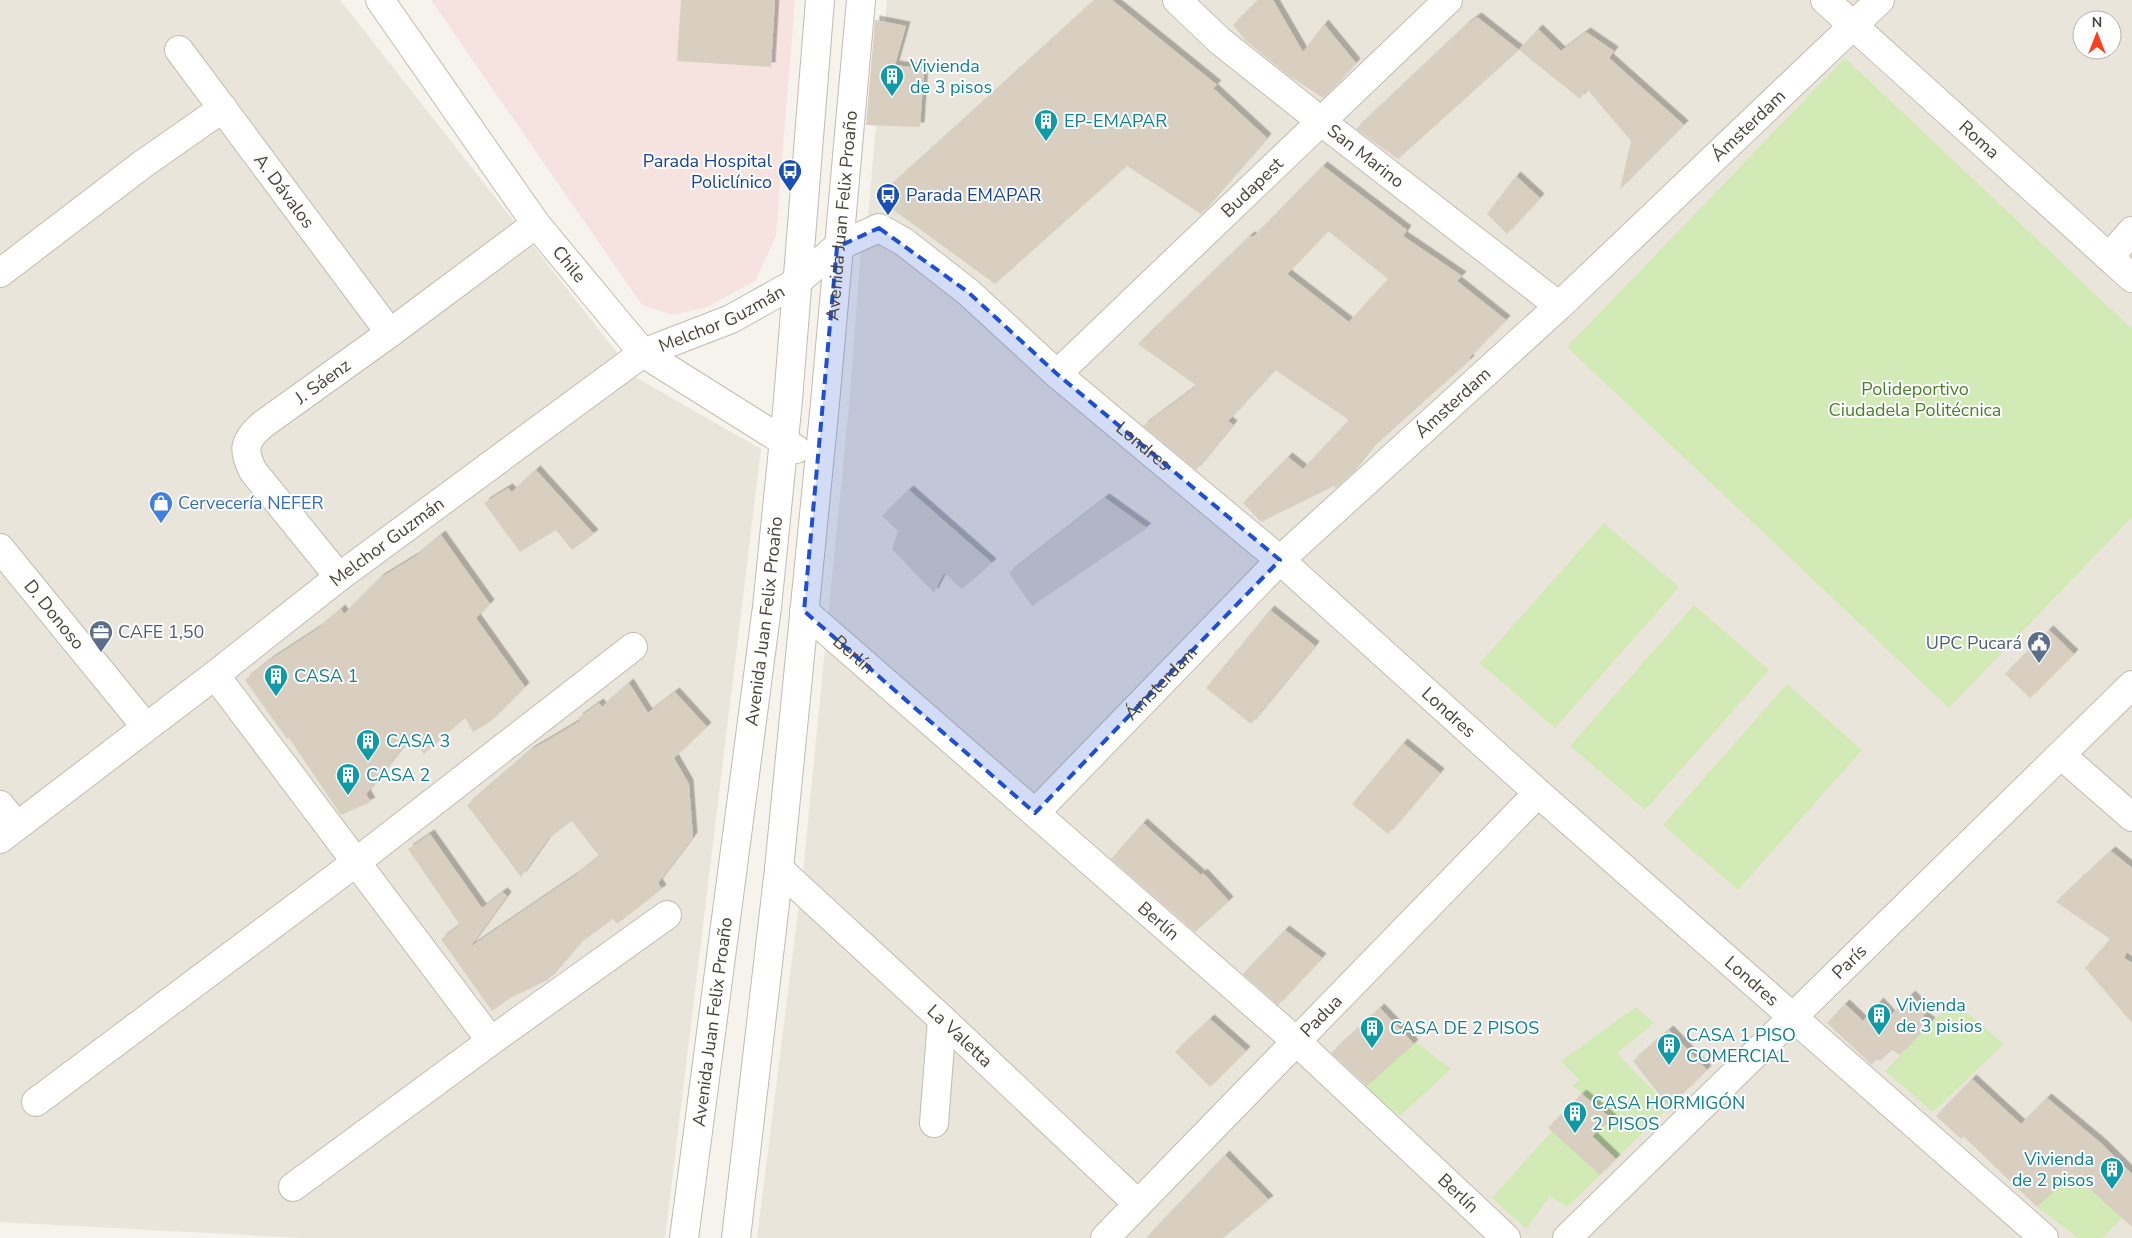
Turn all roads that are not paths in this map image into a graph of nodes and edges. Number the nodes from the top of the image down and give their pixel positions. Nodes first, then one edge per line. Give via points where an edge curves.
1 (380, 0) edge
2 (820, 0) edge
3 (861, 0) edge
4 (1177, 0) edge
5 (1448, 0) edge
6 (1825, 0) edge
7 (1880, 0) edge
8 (1854, 26) junction
9 (179, 50) dead end
10 (223, 108) junction
11 (1322, 122) junction
12 (536, 224) junction
13 (2132, 231) edge
14 (838, 247) junction
15 (2109, 257) junction
16 (0, 273) edge
17 (2132, 278) edge
18 (797, 282) junction
19 (1559, 306) junction
20 (390, 333) junction
21 (644, 353) junction
22 (1058, 374) junction
23 (783, 441) junction
24 (819, 464) junction
25 (0, 548) edge
26 (1280, 560) junction
27 (339, 577) junction
28 (804, 611) junction
29 (633, 647) dead end
30 (215, 675) junction
31 (2132, 685) edge
32 (146, 727) junction
33 (2061, 756) junction
34 (1538, 793) junction
35 (0, 805) edge
36 (1035, 813) junction
37 (2132, 817) edge
38 (8, 833) edge
39 (355, 863) junction
40 (779, 869) junction
41 (668, 915) dead end
42 (1794, 1018) junction
43 (942, 1019) junction
44 (491, 1041) junction
45 (1297, 1042) junction
46 (36, 1102) dead end
47 (934, 1122) dead end
48 (293, 1187) dead end
49 (1138, 1204) junction
50 (684, 1238) edge
51 (736, 1238) edge
52 (1105, 1238) edge
53 (1506, 1238) edge
54 (1567, 1238) edge
55 (2044, 1238) edge

1 - 12 street, Chile
2 - 18 street, Avenida Juan Felix Proaño
3 - 14 street, Avenida Juan Felix Proaño
4 - 11 street, San Marino via 1220,41
5 - 11 street, Budapest
6 - 8 street, Roma
7 - 8 street, Ámsterdam
8 - 15 street, Roma
8 - 19 street, Ámsterdam
9 - 10 street, A. Dávalos
10 - 16 street via 143,164
10 - 20 street, A. Dávalos
11 - 19 street, San Marino
11 - 22 street, Budapest
12 - 20 street, J. Sáenz
12 - 21 street, Chile
13 - 15 street
14 - 18 street, Melchor Guzmán
14 - 22 street, Londres via 879,228 904,242 968,292
14 - 24 street, Avenida Juan Felix Proaño
15 - 17 street, Roma
18 - 21 street, Melchor Guzmán via 731,319
18 - 23 street, Avenida Juan Felix Proaño
19 - 26 street, Ámsterdam
20 - 27 street, J. Sáenz via 262,425 246,445 246,458 252,471
21 - 23 street, Chile
21 - 27 street, Melchor Guzmán
22 - 26 street, Londres
23 - 24 street, Chile
23 - 50 street, Avenida Juan Felix Proaño via 767,607
24 - 28 street, Avenida Juan Felix Proaño
25 - 32 street, D. Donoso
26 - 34 street, Londres
26 - 36 street, Ámsterdam
27 - 30 street, Melchor Guzmán
28 - 36 street, Berlín
28 - 40 street, Avenida Juan Felix Proaño
29 - 39 street
30 - 32 street, Melchor Guzmán
30 - 39 street
31 - 33 street, París
32 - 38 street, Melchor Guzmán
33 - 37 street
33 - 42 street, París
34 - 42 street, Londres
34 - 45 street, Padua
35 - 38 street
36 - 45 street, Berlín
39 - 44 street
39 - 46 street
40 - 43 street, La Valetta
40 - 51 street, Avenida Juan Felix Proaño
41 - 44 street
42 - 54 street, París
42 - 55 street, Londres
43 - 47 street
43 - 49 street, La Valetta
44 - 48 street
45 - 49 street, Padua
45 - 53 street, Berlín
49 - 52 street, Padua

